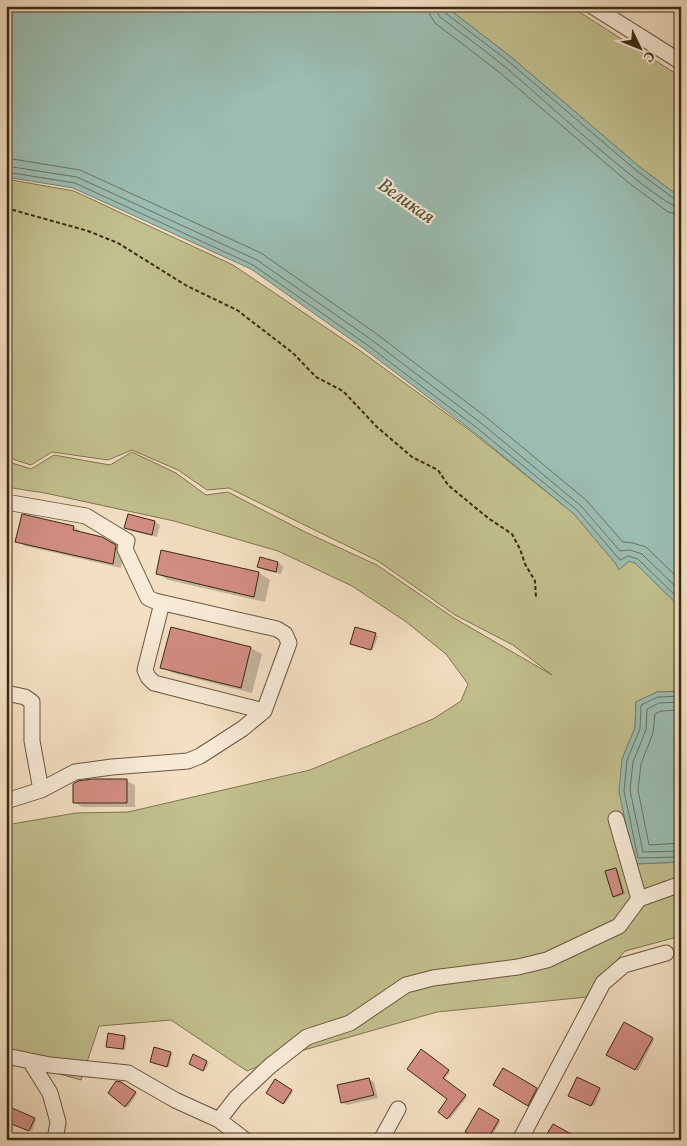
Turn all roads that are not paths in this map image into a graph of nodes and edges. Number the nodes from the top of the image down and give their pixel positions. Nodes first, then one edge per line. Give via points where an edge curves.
1 (592, 6) edge
2 (681, 62) edge
3 (6, 502) edge
4 (162, 603) junction
5 (6, 693) edge
6 (264, 710) junction
7 (41, 790) junction
8 (6, 801) edge
9 (616, 819) dead end
10 (681, 884) edge
11 (639, 899) junction
12 (666, 953) dead end
13 (6, 1056) edge
14 (30, 1061) junction
15 (398, 1109) dead end
16 (219, 1120) junction
17 (55, 1140) edge
18 (245, 1140) edge
19 (381, 1140) edge
20 (520, 1140) edge

1 - 2 street
3 - 4 street via 86,516 118,535 127,541 125,549 148,598
4 - 6 street via 145,670 148,677 154,683
4 - 6 street via 276,629 285,634 289,644
5 - 7 street via 26,697 32,702 32,742
6 - 7 street via 242,729 188,761 75,772
7 - 8 street
9 - 11 street
10 - 11 street
11 - 16 street via 619,926 547,960 406,985 350,1023 307,1037 236,1098
12 - 20 street via 624,965 603,983
13 - 14 street
14 - 16 street via 128,1073
14 - 17 street via 50,1093 58,1122
15 - 19 street
16 - 18 street

